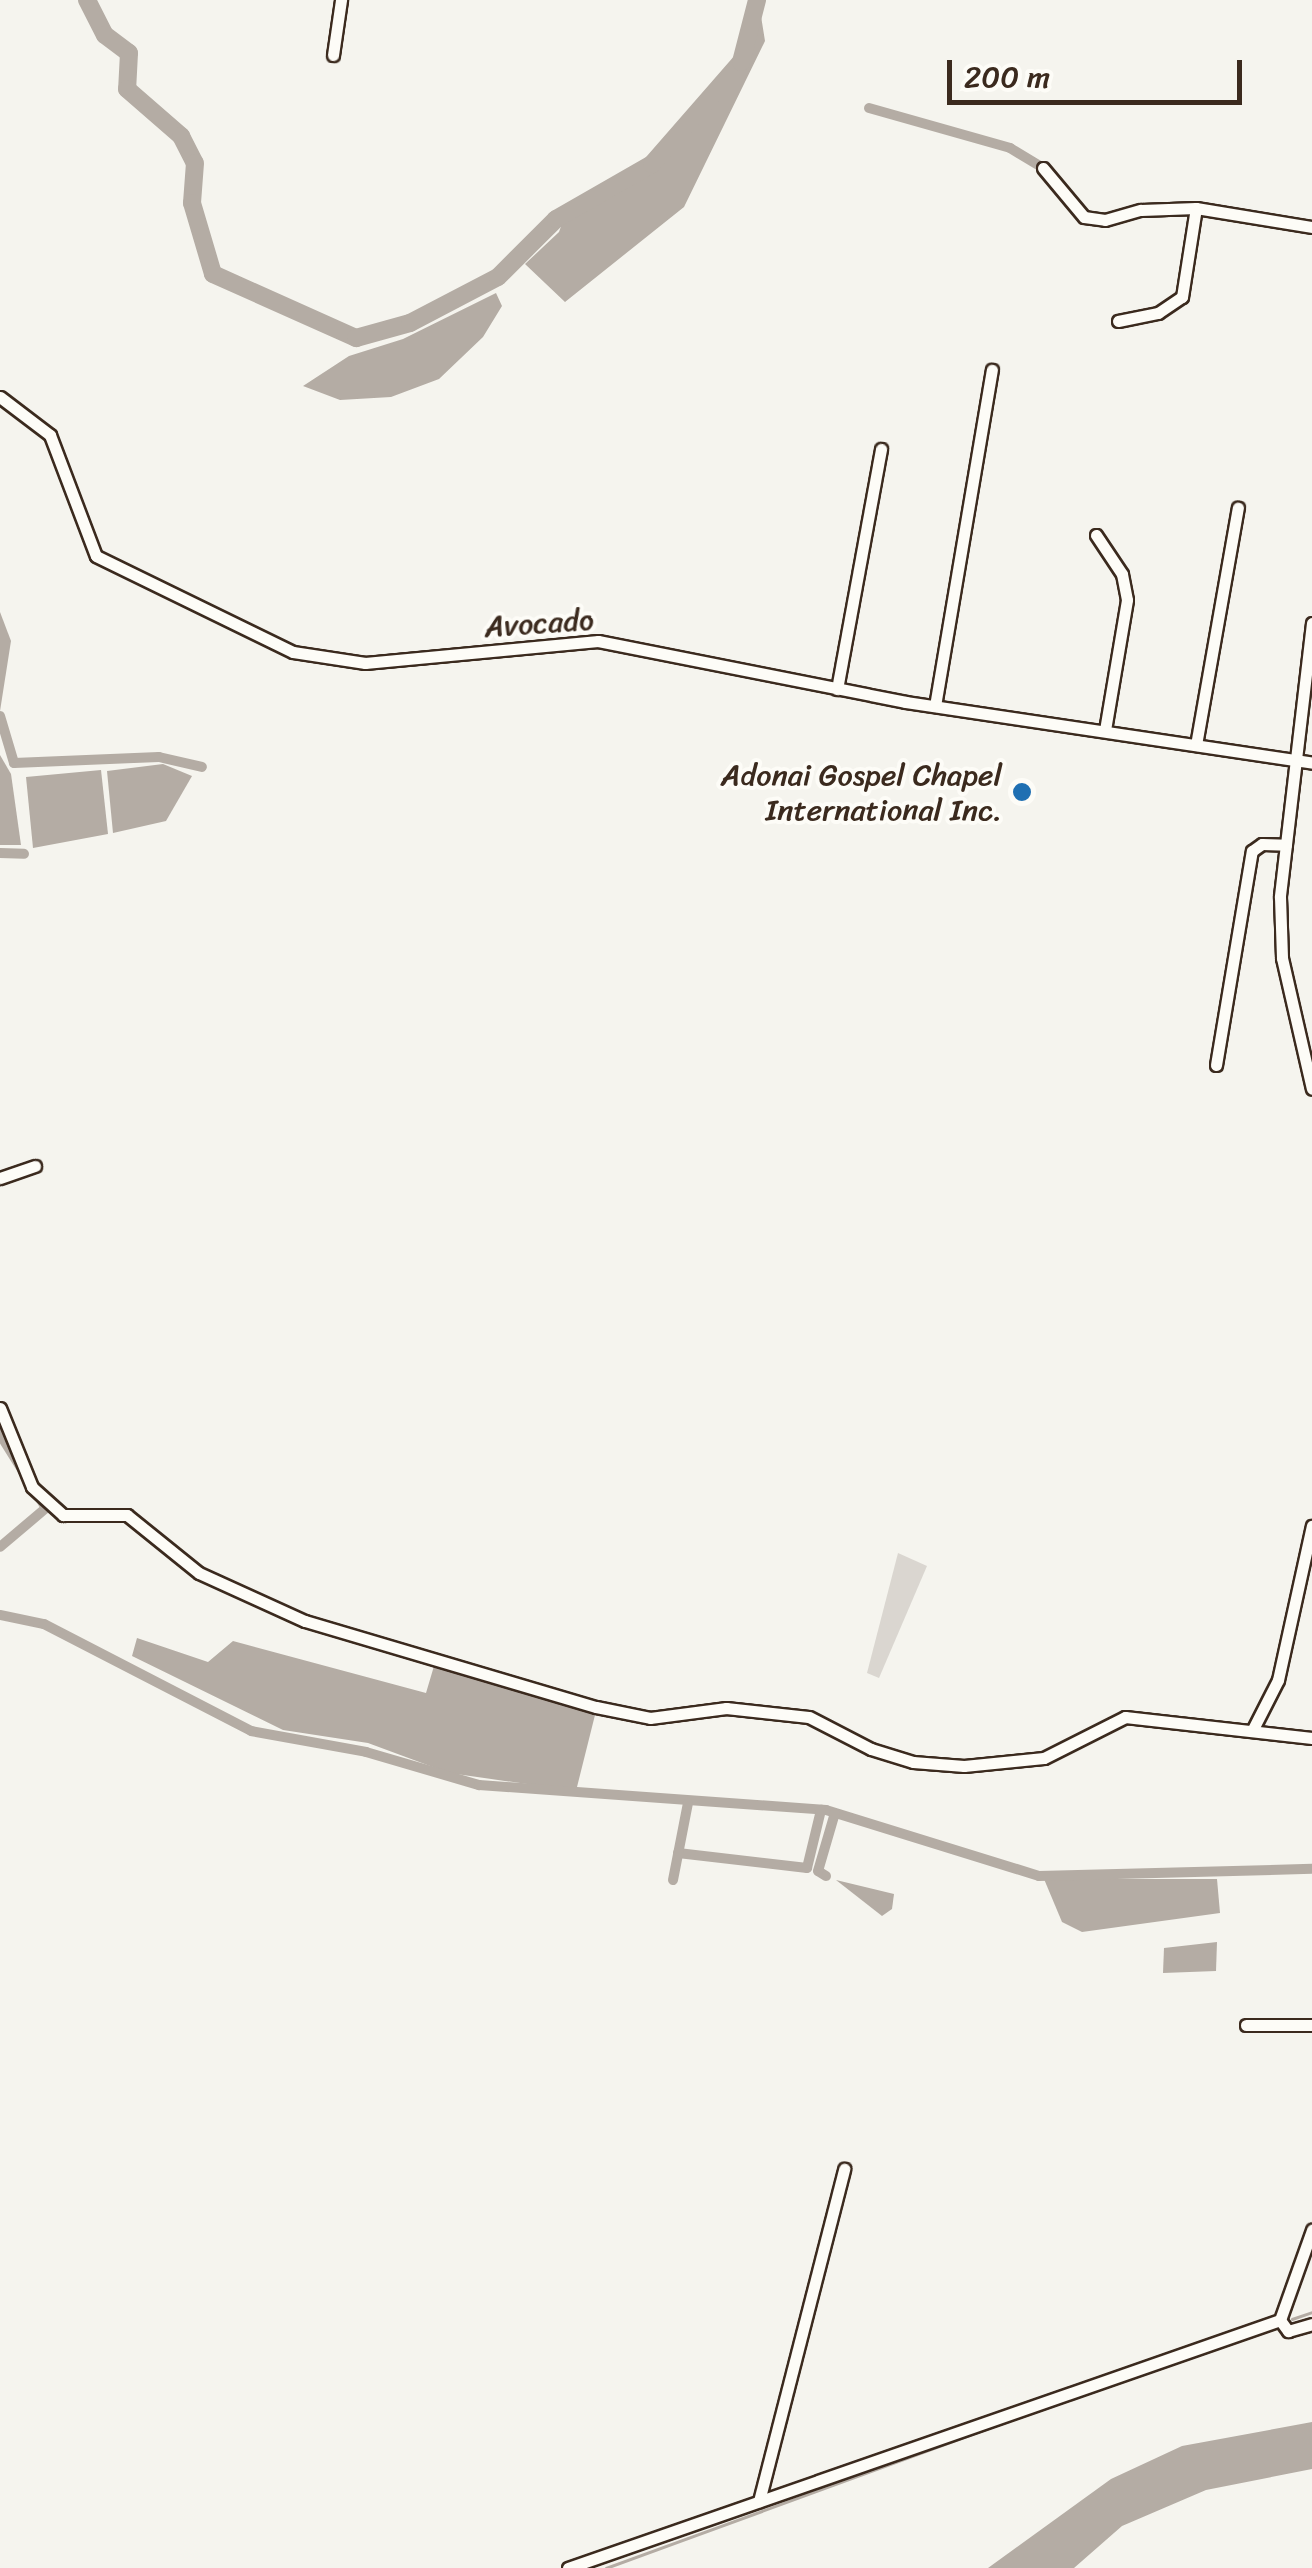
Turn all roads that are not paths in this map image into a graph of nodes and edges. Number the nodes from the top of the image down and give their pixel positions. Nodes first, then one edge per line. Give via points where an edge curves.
1 (341, 0) edge
2 (332, 55) dead end
3 (1043, 168) dead end
4 (1196, 208) junction
5 (1312, 228) edge
6 (1118, 321) dead end
7 (992, 370) dead end
8 (0, 397) edge
9 (881, 449) dead end
10 (1238, 508) dead end
11 (1096, 535) dead end
12 (1312, 622) edge
13 (838, 689) junction
14 (935, 706) junction
15 (1105, 730) junction
16 (1196, 745) junction
17 (1306, 762) edge
18 (1286, 845) junction
19 (1216, 1065) dead end
20 (1312, 1089) edge
21 (35, 1166) dead end
22 (0, 1178) edge
23 (0, 1408) edge
24 (1312, 1526) edge
25 (1252, 1730) junction
26 (1312, 1738) edge
27 (1246, 2025) dead end
28 (1312, 2025) edge
29 (844, 2169) dead end
30 (1312, 2230) edge
31 (1280, 2320) junction
32 (1312, 2324) edge
33 (759, 2501) junction
34 (568, 2568) edge

1 - 2 street
3 - 4 street via 1084,217
4 - 5 street
4 - 6 street via 1182,298 1158,313
7 - 14 street
8 - 13 street, Avocado via 50,435 96,556 293,652 366,663 598,641
9 - 13 street
10 - 16 street
11 - 15 street via 1122,574 1127,600
12 - 17 street
13 - 14 street, Avocado
14 - 15 street, Avocado
15 - 16 street, Avocado
16 - 17 street, Avocado
17 - 18 street
18 - 19 street via 1262,844 1252,851
18 - 20 street via 1282,958
21 - 22 street
23 - 25 street via 32,1487 63,1515 82,1520 127,1514 199,1573 305,1621 596,1707 650,1718 726,1708 808,1717 913,1762 964,1766 1044,1758 1125,1717
24 - 25 street via 1278,1680
25 - 26 street
27 - 28 street
29 - 33 street
30 - 31 street
31 - 32 street via 1288,2332
31 - 33 street
33 - 34 street

